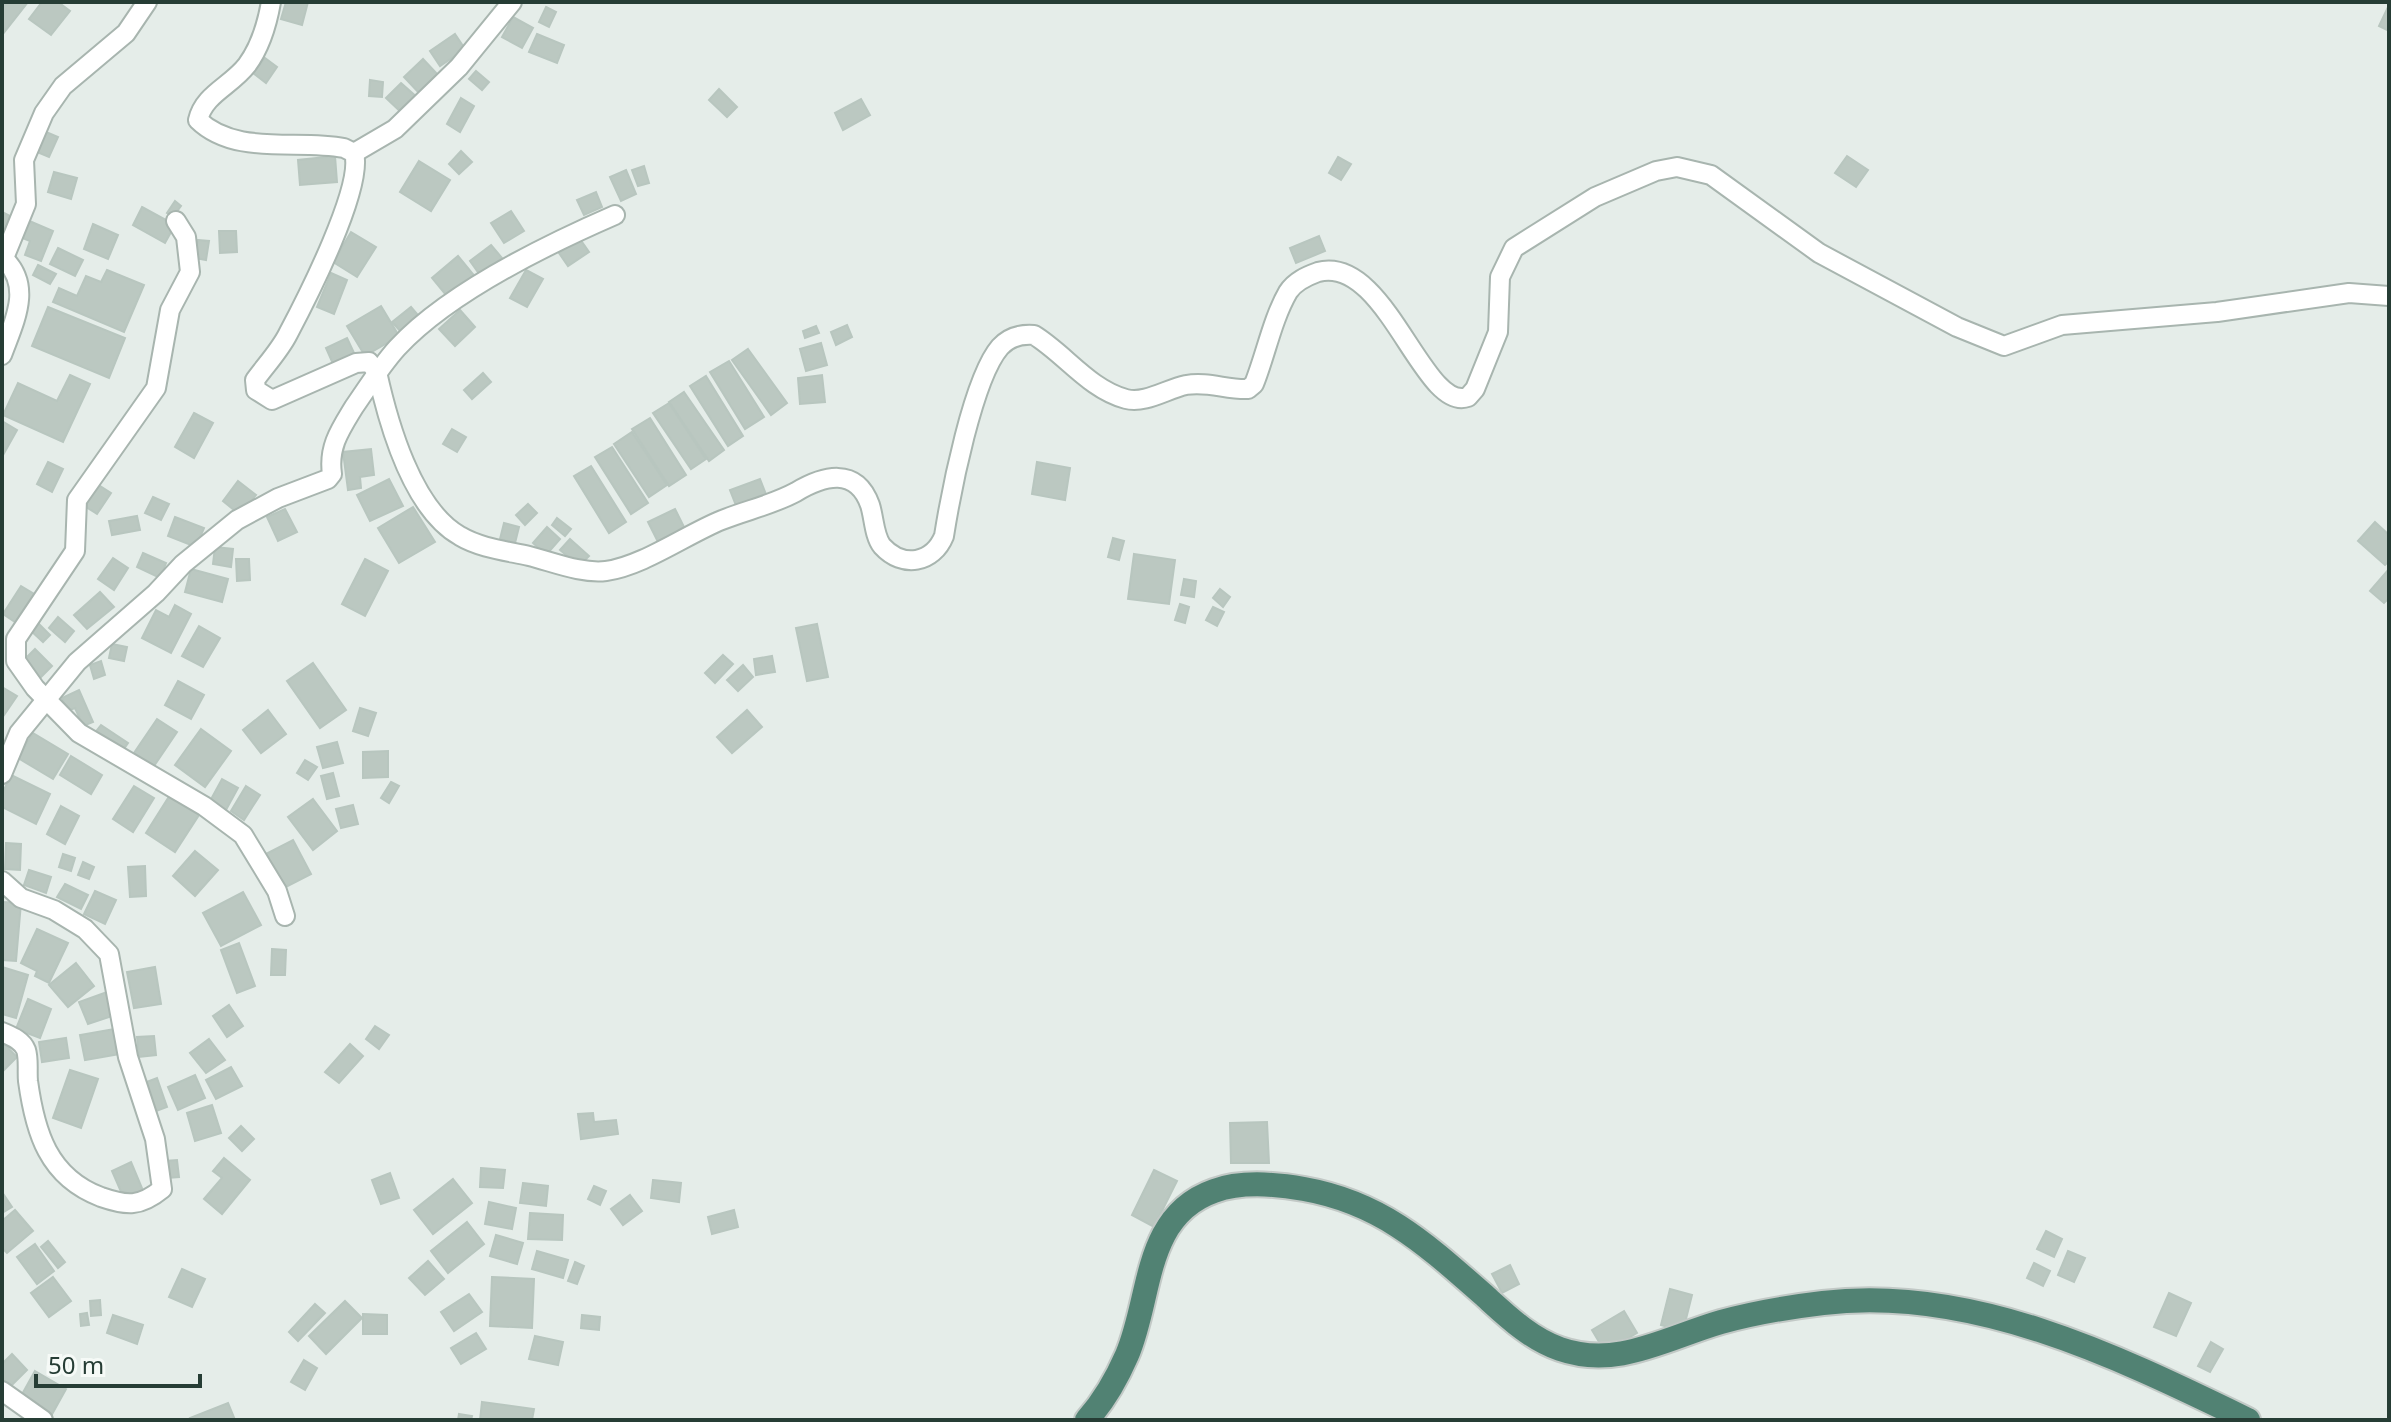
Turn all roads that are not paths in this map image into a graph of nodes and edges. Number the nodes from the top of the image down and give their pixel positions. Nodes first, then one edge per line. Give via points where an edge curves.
1 (147, 2) edge
2 (271, 2) edge
3 (512, 2) edge
4 (354, 153) junction
5 (615, 215) dead end
6 (176, 221) dead end
7 (3, 258) edge
8 (2389, 296) edge
9 (2, 355) edge
10 (377, 372) junction
11 (49, 699) junction
12 (2, 774) edge
13 (2, 881) edge
14 (285, 916) dead end
15 (2, 1032) edge
16 (2, 1391) edge
17 (43, 1420) edge
18 (1087, 1420) edge
19 (2248, 1420) edge

1 - 7 street via 126,33 63,86 44,113 24,160 26,204
2 - 4 street via 265,33 247,65 209,98 198,120 225,137 331,145
3 - 4 street via 459,67 395,129
4 - 10 street via 353,186 335,234 287,337 255,380 256,390 272,400 286,397 364,361
5 - 10 street via 550,243 447,308 416,330
6 - 11 street via 186,237 190,272 170,310 156,388 77,500 75,551 16,639 16,661
7 - 9 street via 18,278 21,296
8 - 10 street via 2349,293 2203,314 2062,325 2004,346 1957,327 1819,253 1711,175 1677,167 1595,197 1514,248 1500,277 1498,332 1475,389 1462,399 1438,386 1389,315 1338,269 1304,277 1290,289 1248,389 1211,383 1140,401 1127,399 1092,381 1034,335 1011,339 999,348 984,374 939,547 912,562 880,544 869,502 852,482 840,477 815,480 775,503 604,572 460,537 444,524 404,466
10 - 11 street via 335,441 328,479 278,498 212,538 77,662
11 - 12 street via 19,733
11 - 14 street via 64,720 102,749 204,806 243,835 277,891
13 - 15 street via 21,898 85,929 109,954 128,1057 155,1139 162,1189 146,1202 127,1206 69,1180 46,1155 35,1125 26,1049
16 - 17 street
18 - 19 highway via 1127,1354 1165,1229 1196,1198 1252,1185 1331,1194 1366,1206 1401,1225 1533,1335 1558,1349 1590,1357 1628,1355 1769,1311 1880,1301 1955,1309 2054,1334

